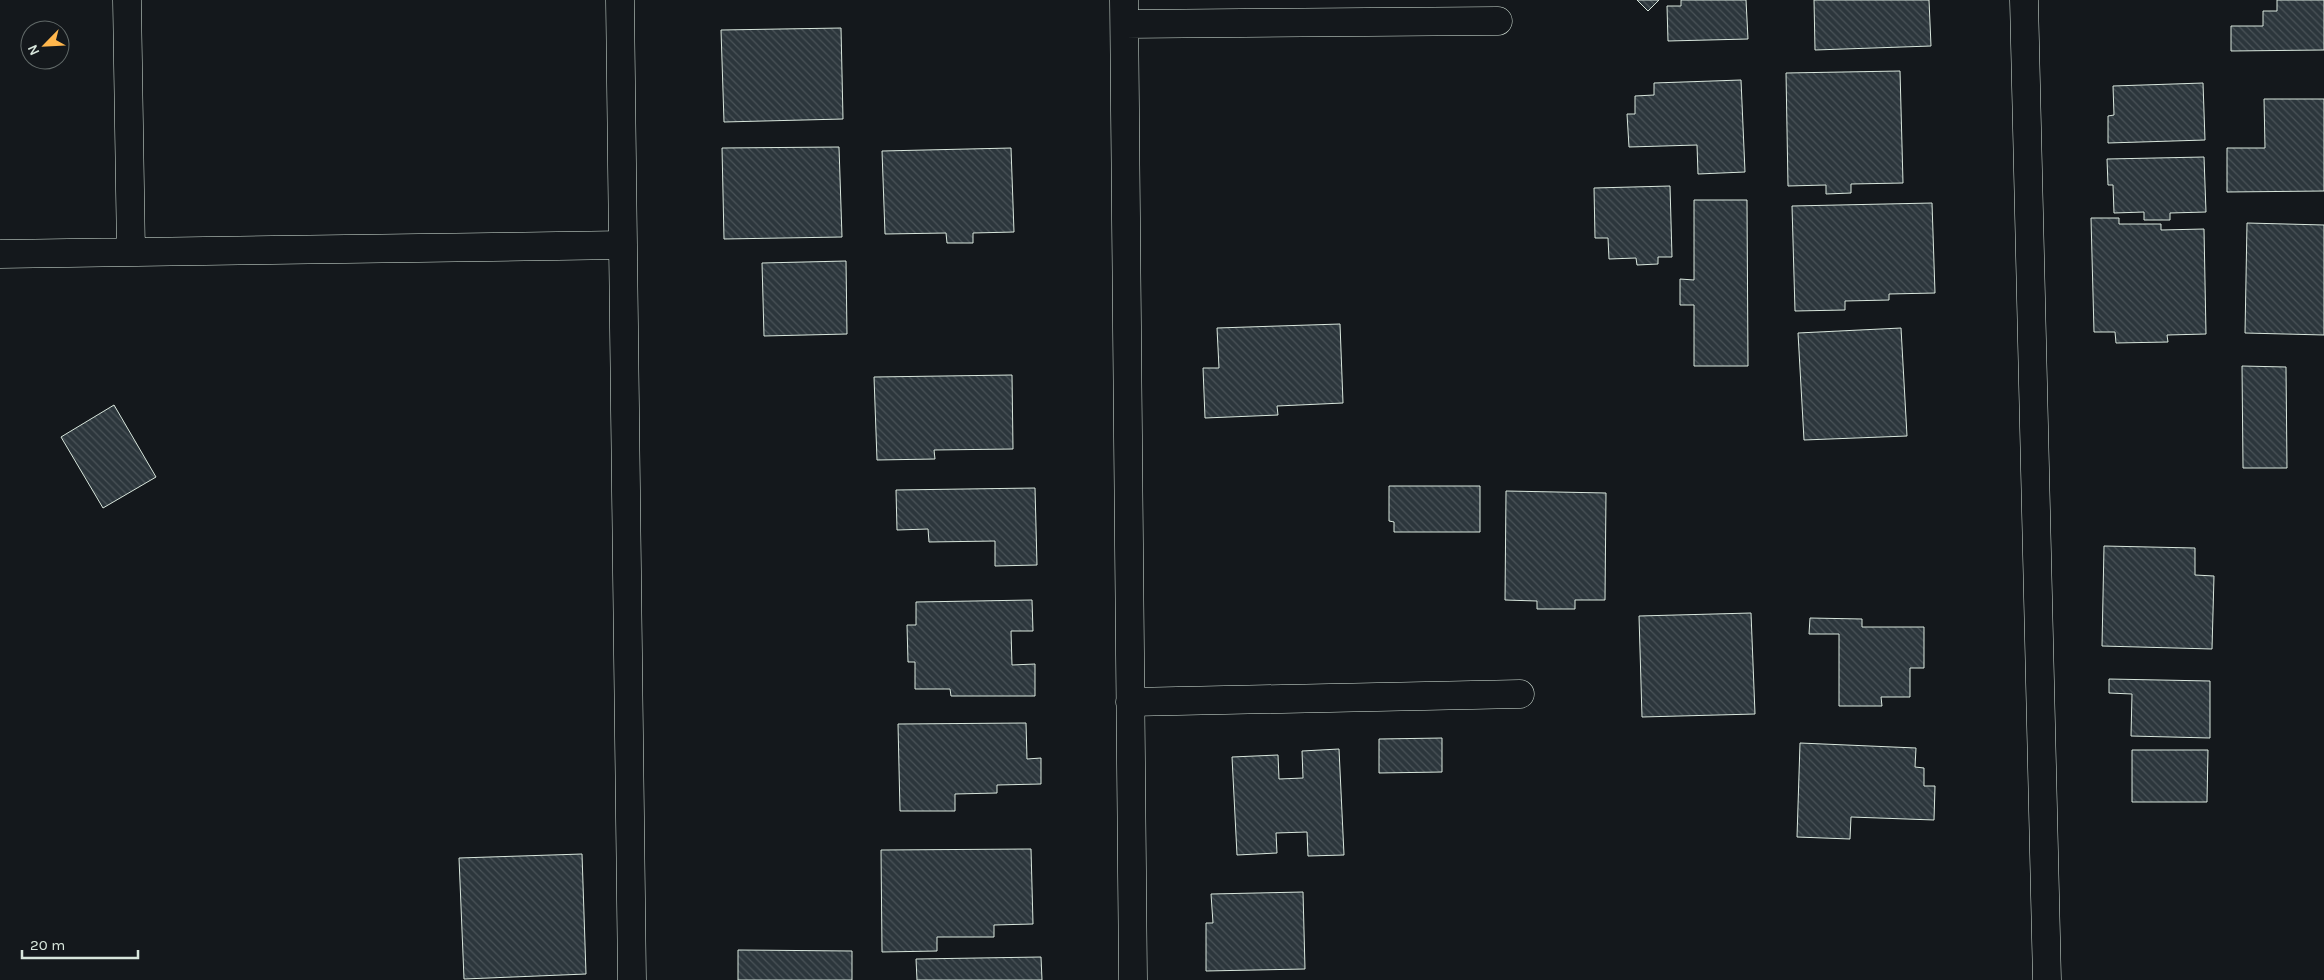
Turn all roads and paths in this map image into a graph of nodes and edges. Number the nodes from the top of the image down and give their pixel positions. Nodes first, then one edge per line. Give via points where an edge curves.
1 (127, 0) edge
2 (620, 0) edge
3 (2024, 0) edge
4 (1124, 12) edge
5 (1498, 21) dead end
6 (623, 245) junction
7 (131, 252) junction
8 (0, 254) edge
9 (1520, 694) dead end
10 (1130, 702) junction
11 (632, 980) edge
12 (1133, 980) edge
13 (2047, 980) edge

1 - 7 street
2 - 6 street
3 - 13 street
4 - 5 street
4 - 10 street
6 - 7 street
6 - 11 street
7 - 8 street
9 - 10 street
10 - 12 street

